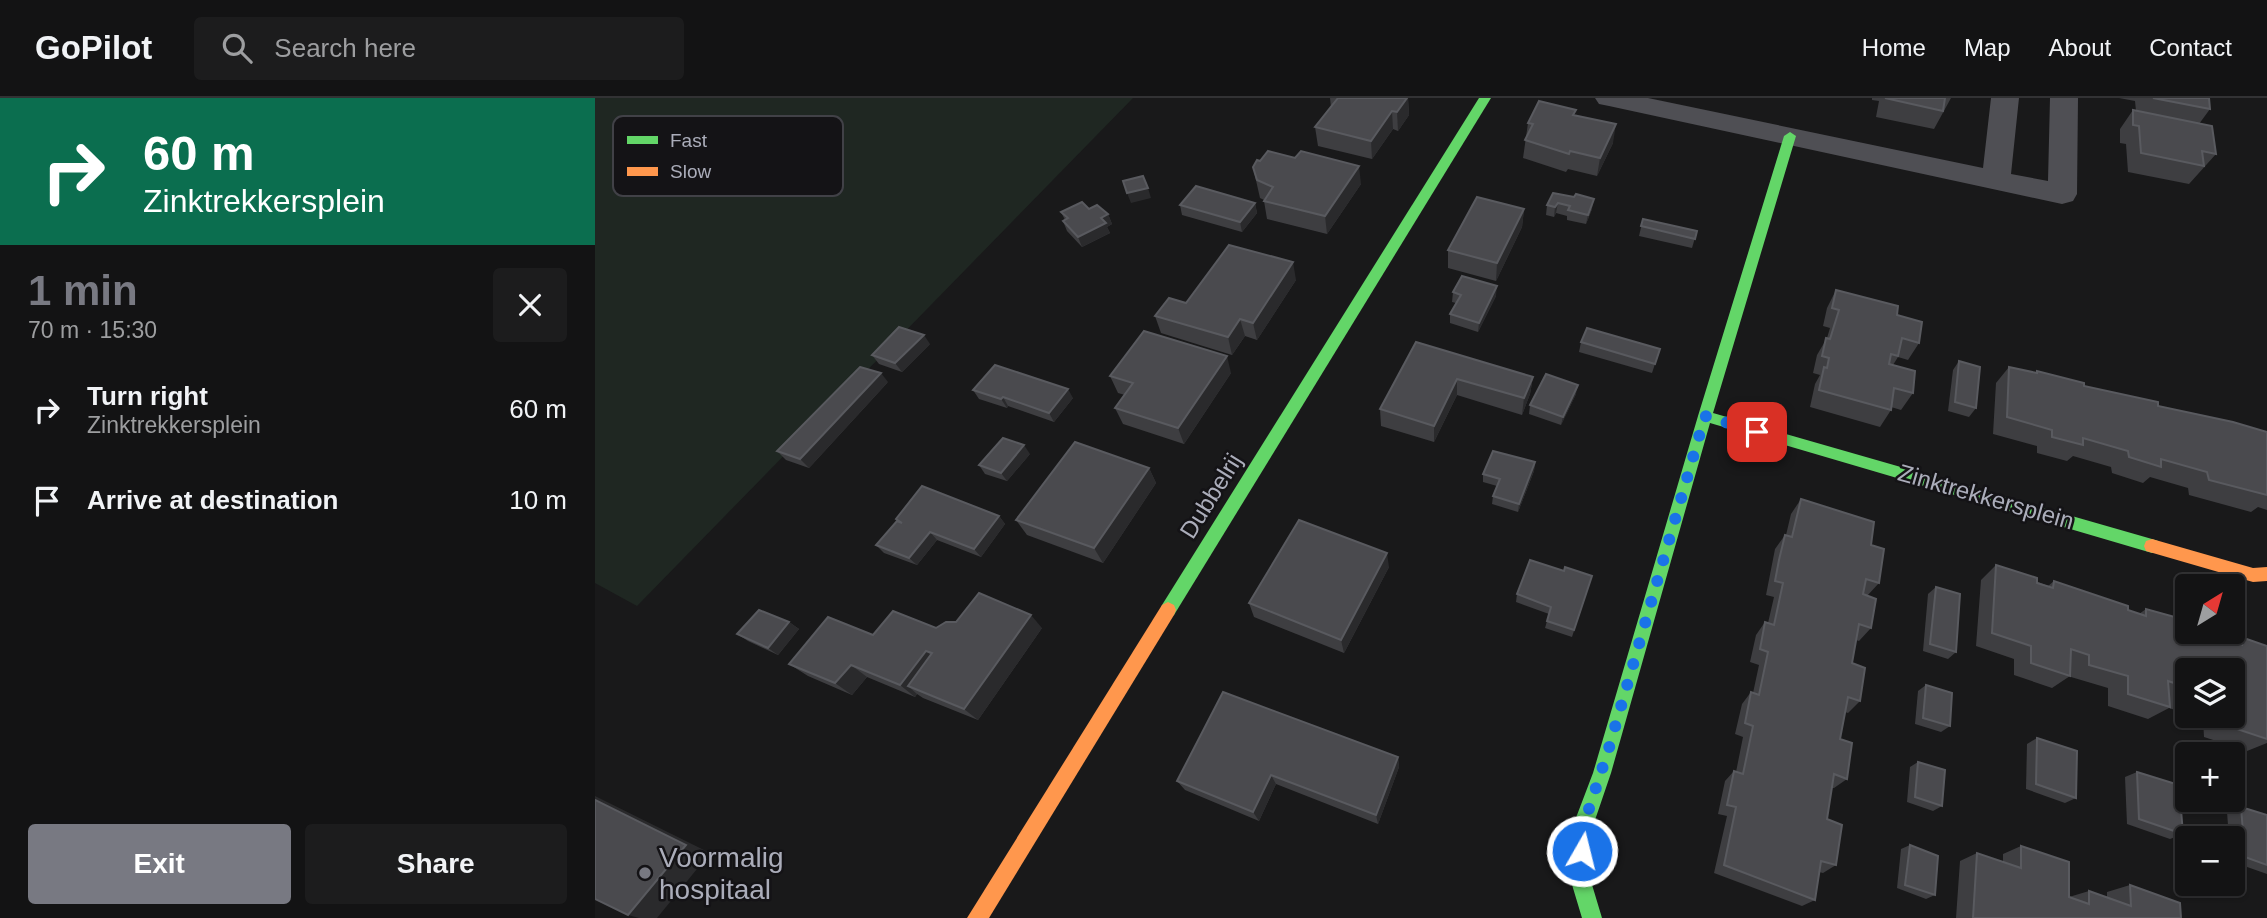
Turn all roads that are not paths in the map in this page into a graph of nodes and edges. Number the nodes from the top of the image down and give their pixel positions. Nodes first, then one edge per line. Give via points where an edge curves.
1 (1485, 98) edge
2 (1609, 98) edge
3 (2004, 98) edge
4 (2064, 98) edge
5 (1790, 136) junction
6 (1996, 180) junction
7 (1705, 416) junction
8 (2267, 574) edge
9 (977, 918) edge
10 (1592, 918) edge

1 - 9 street, Dubbelrij
2 - 5 street
3 - 6 street
4 - 6 street via 2062,194
5 - 6 street
5 - 7 street
7 - 8 street, Zinktrekkersplein via 2253,575
7 - 10 street via 1584,824 1580,878

